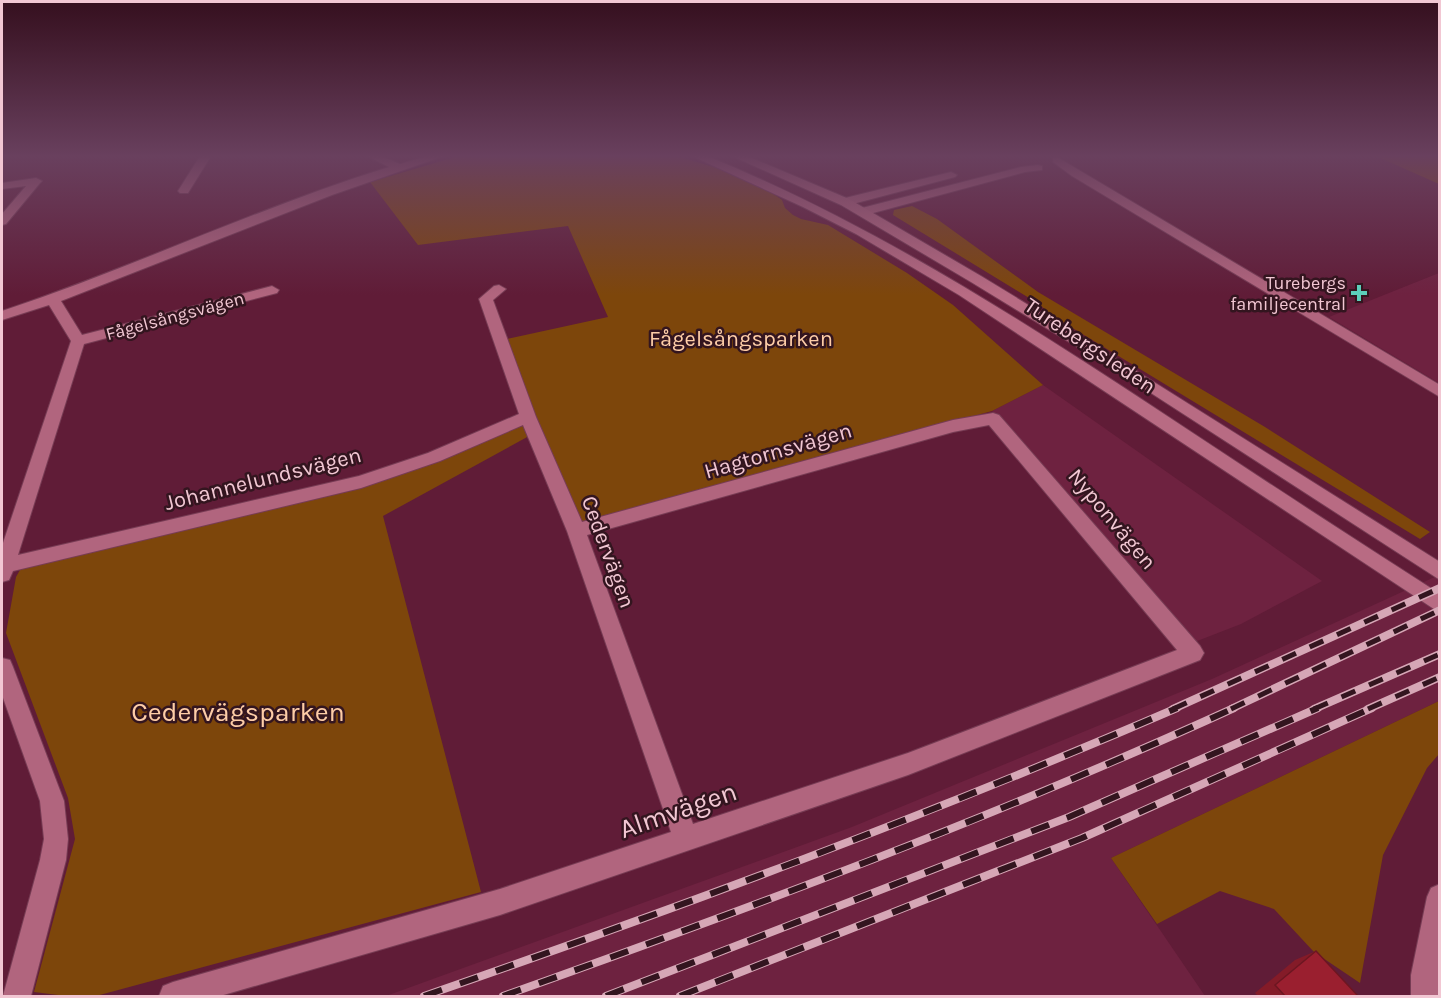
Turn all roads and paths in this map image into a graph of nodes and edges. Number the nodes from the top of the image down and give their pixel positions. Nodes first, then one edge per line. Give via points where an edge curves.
1 (845, 202) edge
2 (18, 203) edge
3 (296, 203) edge
4 (806, 203) edge
5 (846, 203) edge
6 (898, 203) edge
7 (1124, 203) edge
8 (862, 212) junction
9 (832, 215) junction
10 (2, 221) edge
11 (499, 289) dead end
12 (272, 290) dead end
13 (53, 300) junction
14 (2, 316) edge
15 (78, 341) junction
16 (1440, 392) edge
17 (528, 417) junction
18 (993, 418) joint
19 (576, 531) junction
20 (2, 569) edge
21 (1440, 572) edge
22 (1440, 605) edge
23 (1193, 652) joint
24 (2, 667) edge
25 (686, 840) junction
26 (1440, 897) edge
27 (17, 996) edge
28 (173, 996) edge
29 (1425, 996) edge

1 - 9 main road
2 - 10 street
3 - 13 street
4 - 9 main road, Turebergsleden
5 - 8 main road, Turebergsleden
6 - 8 street
7 - 16 street
8 - 9 main road
8 - 21 main road, Turebergsleden via 1125,370
9 - 22 main road, Turebergsleden via 998,312
11 - 17 street, Cedervägen via 486,299
12 - 15 street, Fågelsångsvägen
13 - 14 street
13 - 15 street, Fågelsångsvägen
15 - 20 street, Fågelsångsvägen
17 - 19 street, Cedervägen
17 - 20 street, Johannelundsvägen via 434,457 361,482
18 - 19 street, Hagtornsvägen
18 - 23 street, Nyponvägen
19 - 25 street, Cedervägen
23 - 25 street, Almvägen via 908,764
24 - 27 street via 52,801 56,839
25 - 28 street, Almvägen via 500,902
26 - 29 street via 1425,975

